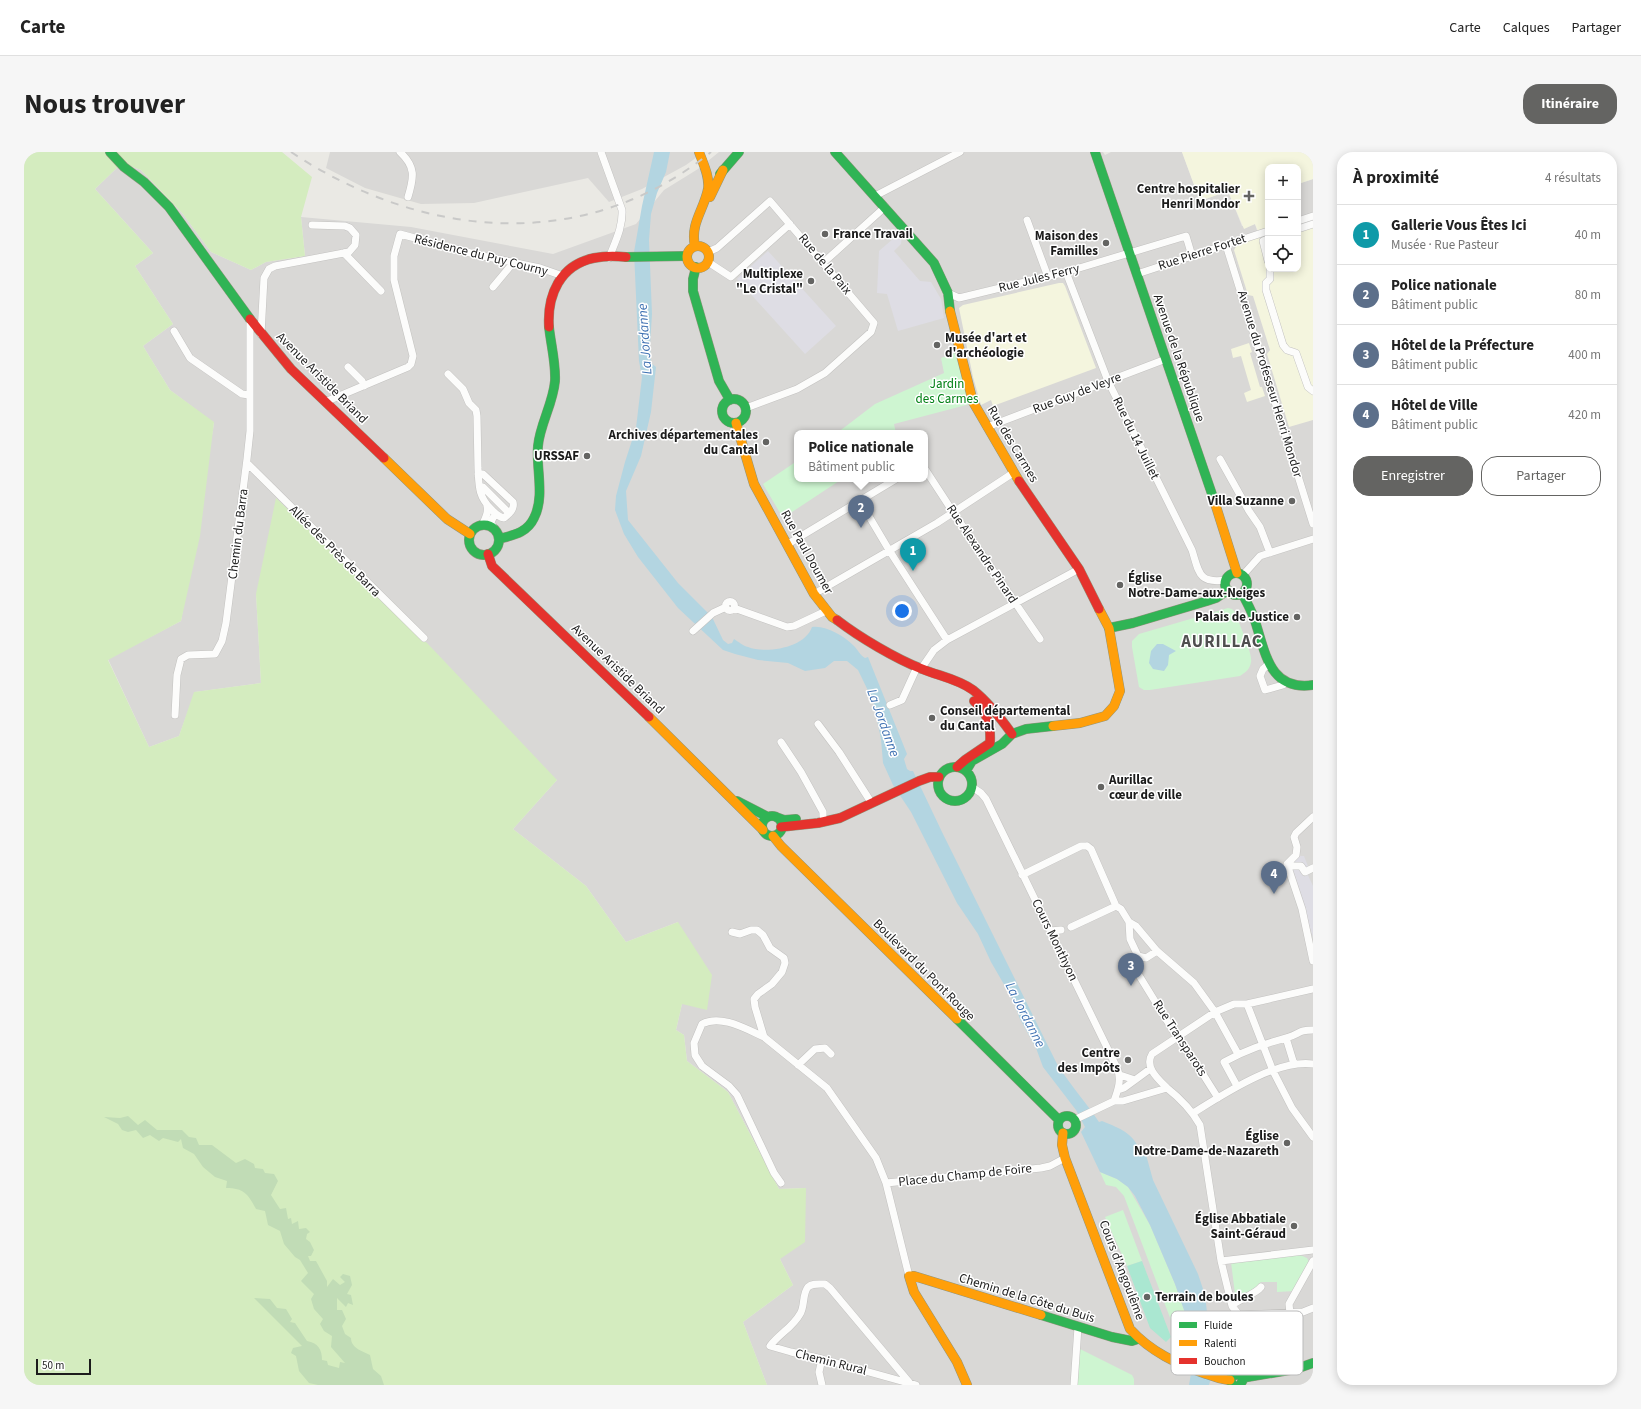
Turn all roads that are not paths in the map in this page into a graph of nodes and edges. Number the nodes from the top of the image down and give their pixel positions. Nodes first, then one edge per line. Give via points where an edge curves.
1 (110, 152) edge
2 (400, 152) edge
3 (601, 152) edge
4 (699, 152) edge
5 (739, 152) edge
6 (960, 152) edge
7 (1095, 152) edge
8 (838, 153) edge
9 (723, 170) junction
10 (708, 188) junction
11 (875, 196) junction
12 (408, 197) dead end
13 (885, 208) junction
14 (1313, 216) edge
15 (1027, 220) dead end
16 (1301, 220) edge
17 (790, 224) junction
18 (1313, 224) edge
19 (312, 225) dead end
20 (1301, 228) edge
21 (1265, 232) edge
22 (1265, 240) edge
23 (1226, 245) junction
24 (697, 246) junction
25 (1265, 249) edge
26 (708, 252) junction
27 (344, 253) junction
28 (1130, 253) junction
29 (687, 256) junction
30 (1192, 256) junction
31 (609, 258) junction
32 (708, 262) junction
33 (513, 263) junction
34 (823, 263) junction
35 (696, 267) junction
36 (1066, 272) junction
37 (1270, 272) edge
38 (1137, 274) junction
39 (563, 276) junction
40 (1048, 276) junction
41 (493, 287) dead end
42 (381, 291) dead end
43 (948, 294) junction
44 (250, 320) junction
45 (174, 332) dead end
46 (261, 334) junction
47 (1166, 359) junction
48 (348, 367) dead end
49 (448, 374) dead end
50 (1108, 381) junction
51 (364, 386) junction
52 (1313, 391) edge
53 (249, 395) junction
54 (730, 400) junction
55 (325, 402) junction
56 (746, 408) junction
57 (736, 423) junction
58 (987, 427) junction
59 (1220, 458) dead end
60 (247, 463) junction
61 (1013, 472) junction
62 (928, 473) edge
63 (478, 474) junction
64 (891, 482) edge
65 (480, 491) junction
66 (860, 501) junction
67 (487, 506) junction
68 (953, 512) junction
69 (509, 513) junction
70 (495, 514) junction
71 (1313, 524) edge
72 (482, 525) junction
73 (495, 530) junction
74 (470, 534) junction
75 (1313, 538) edge
76 (499, 539) junction
77 (788, 544) junction
78 (889, 550) junction
79 (1270, 553) junction
80 (488, 554) junction
81 (1078, 569) junction
82 (1240, 574) junction
83 (1226, 580) junction
84 (1228, 590) junction
85 (1242, 593) junction
86 (814, 594) junction
87 (1014, 603) junction
88 (826, 611) junction
89 (1133, 623) junction
90 (1109, 628) junction
91 (693, 631) dead end
92 (424, 638) dead end
93 (1040, 639) dead end
94 (947, 640) junction
95 (1113, 645) junction
96 (1269, 664) junction
97 (919, 668) junction
98 (1285, 682) junction
99 (1313, 685) edge
100 (890, 705) dead end
101 (175, 715) dead end
102 (818, 724) dead end
103 (1012, 734) junction
104 (780, 742) dead end
105 (990, 742) junction
106 (957, 767) junction
107 (966, 771) junction
108 (939, 777) junction
109 (972, 787) junction
110 (734, 800) junction
111 (871, 802) junction
112 (844, 810) junction
113 (823, 816) junction
114 (1313, 817) edge
115 (772, 818) junction
116 (834, 820) junction
117 (792, 825) junction
118 (781, 828) junction
119 (763, 830) junction
120 (773, 836) junction
121 (1288, 866) junction
122 (1313, 868) edge
123 (1022, 875) junction
124 (1116, 906) junction
125 (1129, 922) junction
126 (1071, 927) dead end
127 (1061, 930) dead end
128 (732, 932) dead end
129 (1050, 932) junction
130 (1157, 951) junction
131 (1138, 956) junction
132 (1313, 961) edge
133 (1313, 989) edge
134 (1247, 1004) junction
135 (1215, 1012) junction
136 (1313, 1030) edge
137 (764, 1037) junction
138 (1177, 1037) junction
139 (1286, 1038) junction
140 (1262, 1044) junction
141 (831, 1054) dead end
142 (1238, 1054) junction
143 (1294, 1064) junction
144 (1313, 1064) edge
145 (798, 1065) junction
146 (1150, 1069) junction
147 (1273, 1071) junction
148 (1120, 1074) junction
149 (1135, 1080) junction
150 (1237, 1086) junction
151 (1166, 1088) junction
152 (1118, 1090) junction
153 (1218, 1098) junction
154 (1114, 1100) junction
155 (1193, 1113) junction
156 (1076, 1119) junction
157 (1059, 1120) junction
158 (1063, 1133) junction
159 (1313, 1137) edge
160 (1065, 1158) junction
161 (781, 1183) dead end
162 (886, 1183) junction
163 (1313, 1250) edge
164 (1221, 1261) junction
165 (1313, 1261) edge
166 (909, 1276) junction
167 (1261, 1287) dead end
168 (1232, 1305) junction
169 (1313, 1308) edge
170 (1236, 1311) edge
171 (1290, 1311) edge
172 (1303, 1312) edge
173 (1078, 1327) junction
174 (1138, 1339) junction
175 (822, 1359) junction
176 (1171, 1360) edge
177 (1313, 1363) edge
178 (1303, 1367) edge
179 (1210, 1375) edge
180 (1266, 1375) edge
181 (1241, 1380) edge
182 (1232, 1383) edge
183 (912, 1384) edge
184 (822, 1385) edge
185 (967, 1385) edge
186 (1074, 1385) edge

1 - 44 main road, Avenue Aristide Briand via 170,207
2 - 12 street via 407,158 413,172
3 - 31 street via 622,210 620,227
4 - 10 main road
5 - 9 main road
6 - 11 street
7 - 28 main road, Avenue de la République
8 - 11 main road, Rue des Carmes
9 - 10 main road
9 - 24 main road via 711,193
10 - 24 main road via 694,228 693,236
11 - 13 main road, Rue des Carmes
13 - 34 street
13 - 43 main road, Rue des Carmes via 934,263
14 - 16 street
15 - 40 street
17 - 26 street, Rue de la Paix via 770,201 717,248
17 - 32 street via 731,277
17 - 34 street, Rue de la Paix
18 - 20 street
19 - 27 street via 350,228 356,236 355,245 352,250
21 - 23 street, Rue Pierre Fortet
22 - 25 street
23 - 30 street, Rue Pierre Fortet
23 - 71 street, Avenue du Professeur Henri Mondor
24 - 26 main road via 705,248
24 - 29 main road via 690,249
26 - 32 main road
27 - 42 street
27 - 46 street via 269,269 264,278
28 - 30 street, Rue Jules Ferry via 1186,236
28 - 36 street, Rue Jules Ferry
28 - 38 main road, Avenue de la République
29 - 31 main road
29 - 35 main road via 689,263
30 - 38 street, Rue Pierre Fortet
31 - 39 main road via 591,259 575,266
32 - 35 main road
33 - 39 street, Résidence du Puy Courny
33 - 41 street
33 - 51 street, Résidence du Puy Courny via 400,234 394,256 394,280 412,361 408,367
34 - 56 street, Rue de la Paix via 874,323 871,332 817,378 797,389
35 - 54 main road via 693,291 719,381
36 - 40 street, Rue Jules Ferry
36 - 50 street, Rue du 14 Juillet
37 - 52 street via 1266,290 1283,345 1287,350 1296,353 1308,387
38 - 47 main road, Avenue de la République
39 - 76 main road via 553,291 549,307 554,390 540,438 537,465 539,506 529,527 520,534
40 - 43 street, Rue Jules Ferry via 960,298
43 - 58 main road, Rue des Carmes via 948,303 973,402
44 - 46 main road, Avenue Aristide Briand
44 - 53 street, Chemin du Barra
45 - 53 street via 190,358 242,394
46 - 55 main road, Avenue Aristide Briand via 291,369
47 - 50 street, Rue Guy de Veyre
47 - 82 main road, Avenue de la République
48 - 51 street
49 - 63 street via 463,389 476,410
50 - 58 street, Rue Guy de Veyre
50 - 83 street, Rue du 14 Juillet via 1192,550 1200,576 1210,581
51 - 55 street
53 - 60 street, Chemin du Barra via 250,431
54 - 56 main road via 738,399
54 - 57 main road via 724,404 722,414 726,420
55 - 74 main road, Avenue Aristide Briand via 448,519
56 - 57 main road via 743,419
57 - 77 main road, Rue Paul Doumer via 754,484
58 - 61 main road, Rue des Carmes
59 - 79 street via 1260,527
60 - 92 street, Allée des Près de Barra
60 - 101 street, Chemin du Barra via 234,573 222,641 215,654 188,655 181,659 177,675
61 - 68 street
61 - 81 main road, Rue des Carmes
62 - 68 street, Rue Alexandre Pinard
63 - 65 street
63 - 69 street via 483,474 513,502
64 - 66 street
65 - 67 street
65 - 69 street via 484,488
66 - 77 street
66 - 78 street
67 - 70 street
67 - 72 street via 487,516
68 - 78 street
68 - 87 street, Rue Alexandre Pinard
69 - 70 street via 504,518
70 - 73 street via 491,522
72 - 73 main road
72 - 74 main road via 473,529
73 - 76 main road
74 - 80 main road via 471,548 478,554
75 - 79 street
76 - 80 main road via 496,548
77 - 86 main road, Rue Paul Doumer
78 - 86 street
78 - 94 street
79 - 82 street via 1260,556
80 - 110 main road, Avenue Aristide Briand via 492,566
81 - 87 street
81 - 90 main road, Rue des Carmes
82 - 83 main road via 1230,575
82 - 85 main road via 1246,578 1247,584
83 - 84 main road
84 - 85 main road via 1235,595
84 - 89 main road via 1216,598
85 - 96 main road via 1253,616
86 - 88 main road, Rue Paul Doumer
87 - 93 street, Rue Alexandre Pinard
87 - 94 street
88 - 91 street via 794,626 787,626 734,608 726,608 713,613
88 - 97 main road, Rue Paul Doumer via 848,629
89 - 90 main road
89 - 95 main road via 1121,633
90 - 95 main road, Rue des Carmes
94 - 97 street via 934,650
95 - 103 main road, Rue des Carmes via 1120,691 1114,706 1105,716 1080,723 1026,729
96 - 98 main road
96 - 98 street via 1260,676 1265,690 1283,685
97 - 100 street via 902,700
97 - 103 main road, Rue Paul Doumer via 961,683 974,691 1003,720
97 - 105 main road, Rue Paul Doumer via 965,693 979,705 988,715 992,726
98 - 99 main road via 1298,686
102 - 111 street
103 - 105 main road
103 - 107 main road via 1002,744 972,761
104 - 113 street via 801,772
105 - 106 main road via 964,759
106 - 107 main road
106 - 108 main road via 946,769
107 - 109 main road via 972,781
108 - 109 main road via 940,793 953,801 963,799
108 - 111 main road, Avenue Aristide Briand via 922,779
109 - 123 street, Cours Monthyon via 986,799
110 - 115 main road, Avenue Aristide Briand
110 - 119 main road, Avenue Aristide Briand
111 - 112 main road, Avenue Aristide Briand
111 - 116 main road, Avenue Aristide Briand
112 - 113 main road, Avenue Aristide Briand
112 - 116 main road
113 - 115 main road, Avenue Aristide Briand via 789,820
113 - 117 main road via 820,820
114 - 121 street via 1296,833 1296,854
115 - 118 main road via 780,821
115 - 119 main road via 763,822
116 - 117 main road, Avenue Aristide Briand via 818,824
117 - 118 main road, Avenue Aristide Briand
118 - 120 main road
119 - 120 main road
120 - 157 main road, Boulevard du Pont Rouge
121 - 122 street via 1301,866 1305,872
121 - 132 street via 1302,909
123 - 124 street via 1089,844
123 - 129 street, Cours Monthyon
124 - 125 street
124 - 126 street
125 - 130 street via 1136,926
125 - 131 street via 1130,938
127 - 129 street
128 - 137 street via 740,934 757,930 773,952 784,958 782,972 754,999
129 - 148 street, Cours Monthyon
130 - 131 street via 1146,958
130 - 135 street via 1194,983
131 - 138 street, Rue Transparots via 1137,972
133 - 134 street
134 - 135 street via 1234,1004
134 - 140 street
135 - 138 street
135 - 142 street
136 - 139 street via 1302,1030
137 - 145 street
137 - 161 street via 729,1022 710,1020 702,1024 694,1043 695,1055 702,1066 737,1095
138 - 146 street via 1152,1054
138 - 153 street, Rue Transparots
139 - 140 street
139 - 143 street
140 - 142 street
140 - 147 street
141 - 145 street via 826,1048 815,1049
142 - 150 street via 1224,1062
143 - 144 street
143 - 147 street
145 - 162 street via 827,1088 876,1158
146 - 149 street
146 - 151 street
147 - 150 street
147 - 159 street via 1292,1108
148 - 149 street
148 - 152 street
149 - 152 street
150 - 153 street
151 - 154 street via 1123,1101
151 - 155 street
152 - 154 street
153 - 155 street
154 - 156 street
155 - 164 street via 1200,1125
156 - 157 main road via 1066,1116
156 - 158 main road via 1076,1128 1069,1134
157 - 158 main road via 1058,1129
158 - 160 main road, Cours d'Angoulême
160 - 162 street, Place du Champ de Foire via 1041,1168
160 - 174 main road, Cours d'Angoulême via 1130,1329
162 - 166 street, Place du Champ de Foire
163 - 164 street
164 - 168 street
165 - 171 street via 1290,1304
166 - 173 main road, Chemin de la Côte du Buis
166 - 185 main road via 914,1292 957,1362
167 - 168 street via 1258,1292
168 - 170 street
169 - 172 street
173 - 174 main road, Chemin de la Côte du Buis via 1132,1341
173 - 186 street
174 - 176 main road, Cours d'Angoulême
175 - 183 street, Chemin Rural
175 - 183 street, Chemin Rural via 770,1346 802,1312 806,1289 811,1284 825,1284 830,1288
175 - 184 street via 819,1372
177 - 178 main road
179 - 182 main road, Cours d'Angoulême
180 - 181 main road

